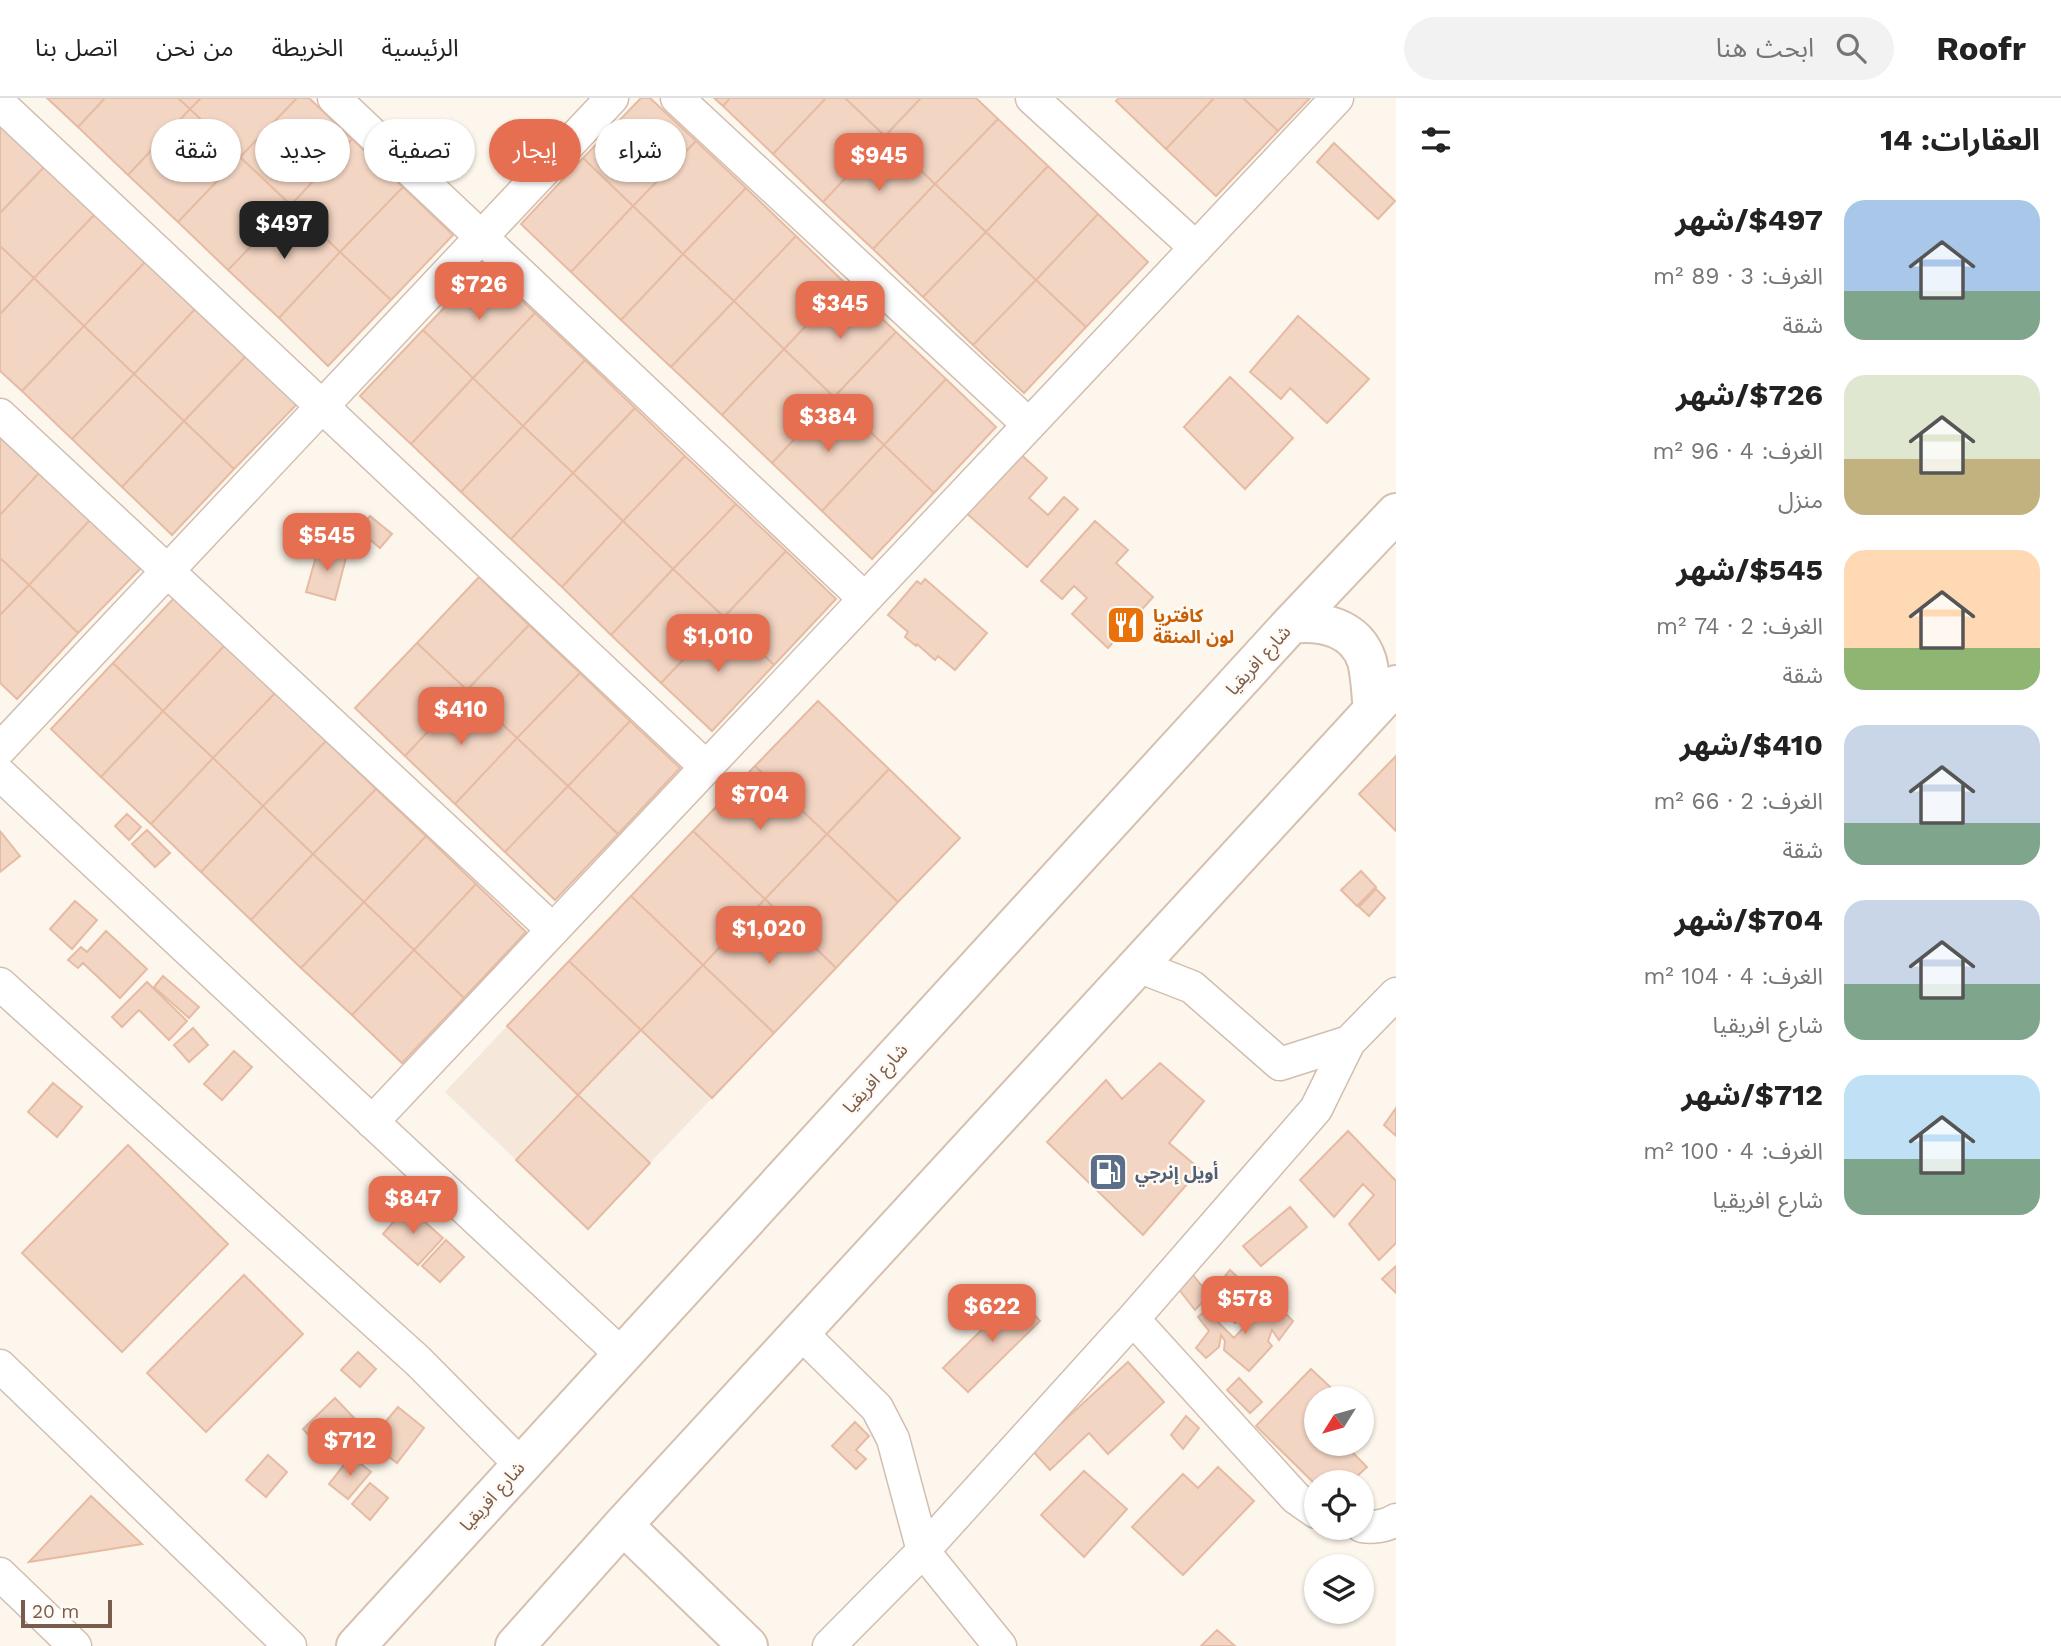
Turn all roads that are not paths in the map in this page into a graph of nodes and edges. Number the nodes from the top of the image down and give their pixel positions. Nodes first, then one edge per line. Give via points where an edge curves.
1 (334, 98) edge
2 (612, 98) edge
3 (677, 98) edge
4 (1032, 98) edge
5 (1337, 98) edge
6 (0, 104) edge
7 (482, 237) junction
8 (1196, 248) junction
9 (321, 408) junction
10 (0, 415) edge
11 (1029, 425) junction
12 (1396, 513) edge
13 (168, 571) junction
14 (865, 599) junction
15 (1291, 624) junction
16 (1384, 698) edge
17 (0, 749) edge
18 (706, 767) junction
19 (0, 774) edge
20 (553, 930) junction
21 (1138, 965) junction
22 (0, 985) edge
23 (1396, 994) edge
24 (1349, 1042) junction
25 (372, 1122) junction
26 (1133, 1320) junction
27 (800, 1332) junction
28 (622, 1355) junction
29 (0, 1366) edge
30 (521, 1465) junction
31 (1304, 1504) edge
32 (623, 1525) junction
33 (923, 1551) junction
34 (0, 1574) edge
35 (75, 1646) edge
36 (290, 1646) edge
37 (356, 1646) edge
38 (515, 1646) edge
39 (748, 1646) edge
40 (829, 1646) edge
41 (1000, 1646) edge

1 - 7 street
2 - 7 street
3 - 11 street
4 - 8 street
5 - 8 street
6 - 9 street
7 - 9 street
7 - 14 street
8 - 11 street
9 - 13 street
9 - 18 street
10 - 13 street
11 - 14 street
12 - 15 street, شارع افريقيا
13 - 17 street
13 - 20 street
14 - 18 street
15 - 16 street via 1325,623 1352,638
15 - 28 street, شارع افريقيا
16 - 21 street
18 - 20 street
19 - 25 street
20 - 25 street
21 - 24 street via 1192,987 1280,1064
21 - 27 street
22 - 30 street via 418,1361
23 - 24 street
24 - 26 street via 1315,1109
25 - 28 street
26 - 31 street
26 - 33 street
27 - 32 street
27 - 33 street via 877,1408 887,1424
28 - 30 street, شارع افريقيا
29 - 36 street
30 - 37 street, شارع افريقيا
32 - 38 street
32 - 39 street
33 - 40 street
33 - 41 street
34 - 35 street

